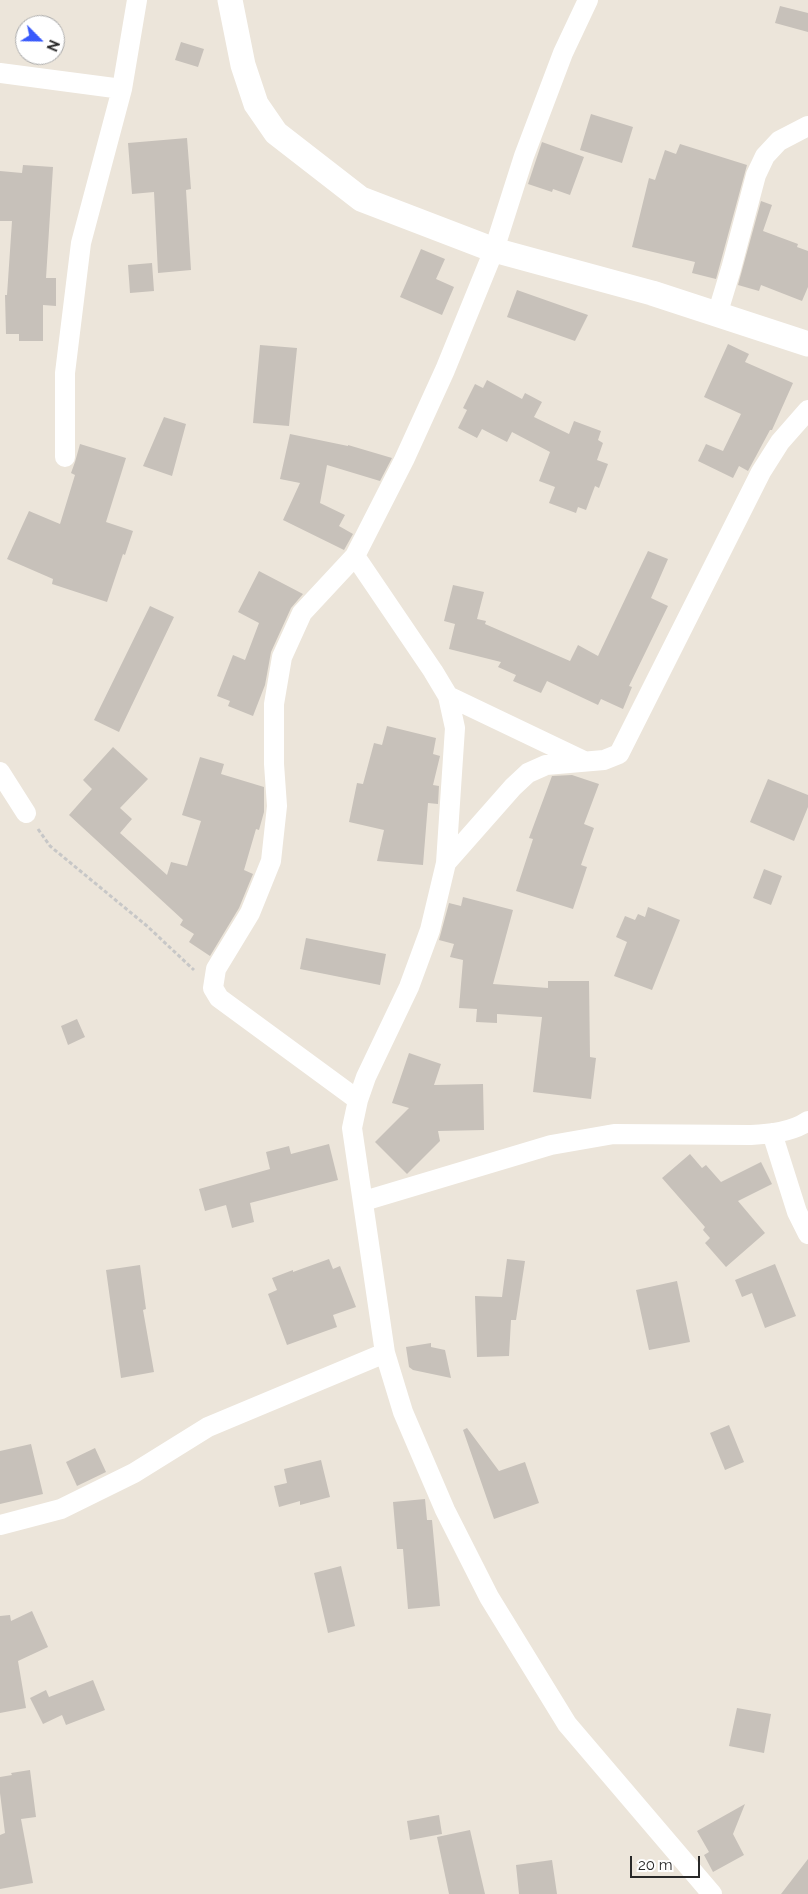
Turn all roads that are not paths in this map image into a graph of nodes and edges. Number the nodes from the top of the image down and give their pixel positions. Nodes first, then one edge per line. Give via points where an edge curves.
1 (137, 0) edge
2 (230, 0) edge
3 (588, 0) edge
4 (0, 73) edge
5 (122, 89) junction
6 (808, 126) edge
7 (494, 250) junction
8 (717, 315) junction
9 (808, 344) edge
10 (808, 410) edge
11 (65, 457) dead end
12 (356, 556) junction
13 (448, 696) junction
14 (584, 761) junction
15 (0, 772) edge
16 (26, 813) road end
17 (446, 863) junction
18 (358, 1100) junction
19 (808, 1122) edge
20 (772, 1133) junction
21 (364, 1201) junction
22 (808, 1234) edge
23 (385, 1352) junction
24 (0, 1524) edge
25 (712, 1894) edge

1 - 5 street
2 - 7 street via 243,65 256,104 276,133 361,199
3 - 7 street via 563,53 524,156
4 - 5 street
5 - 11 street via 81,242 65,373
6 - 8 street via 779,141 765,156 756,175
7 - 8 street via 652,293
7 - 12 street via 404,460
8 - 9 street
10 - 14 street via 780,442 762,472 618,754 604,760
12 - 13 street
12 - 18 street via 302,614 282,657 274,704 277,806 271,860 250,913 216,969 213,988 219,998
13 - 14 street
13 - 17 street via 455,728
14 - 17 street via 546,765 528,773
15 - 16 street
17 - 18 street via 430,930 409,987
18 - 21 street via 352,1128
19 - 20 street
20 - 21 street via 614,1134 551,1145
20 - 22 street via 797,1212
21 - 23 street
23 - 24 street via 208,1427 134,1473 61,1509
23 - 25 street via 407,1421 445,1510 489,1597 567,1724

